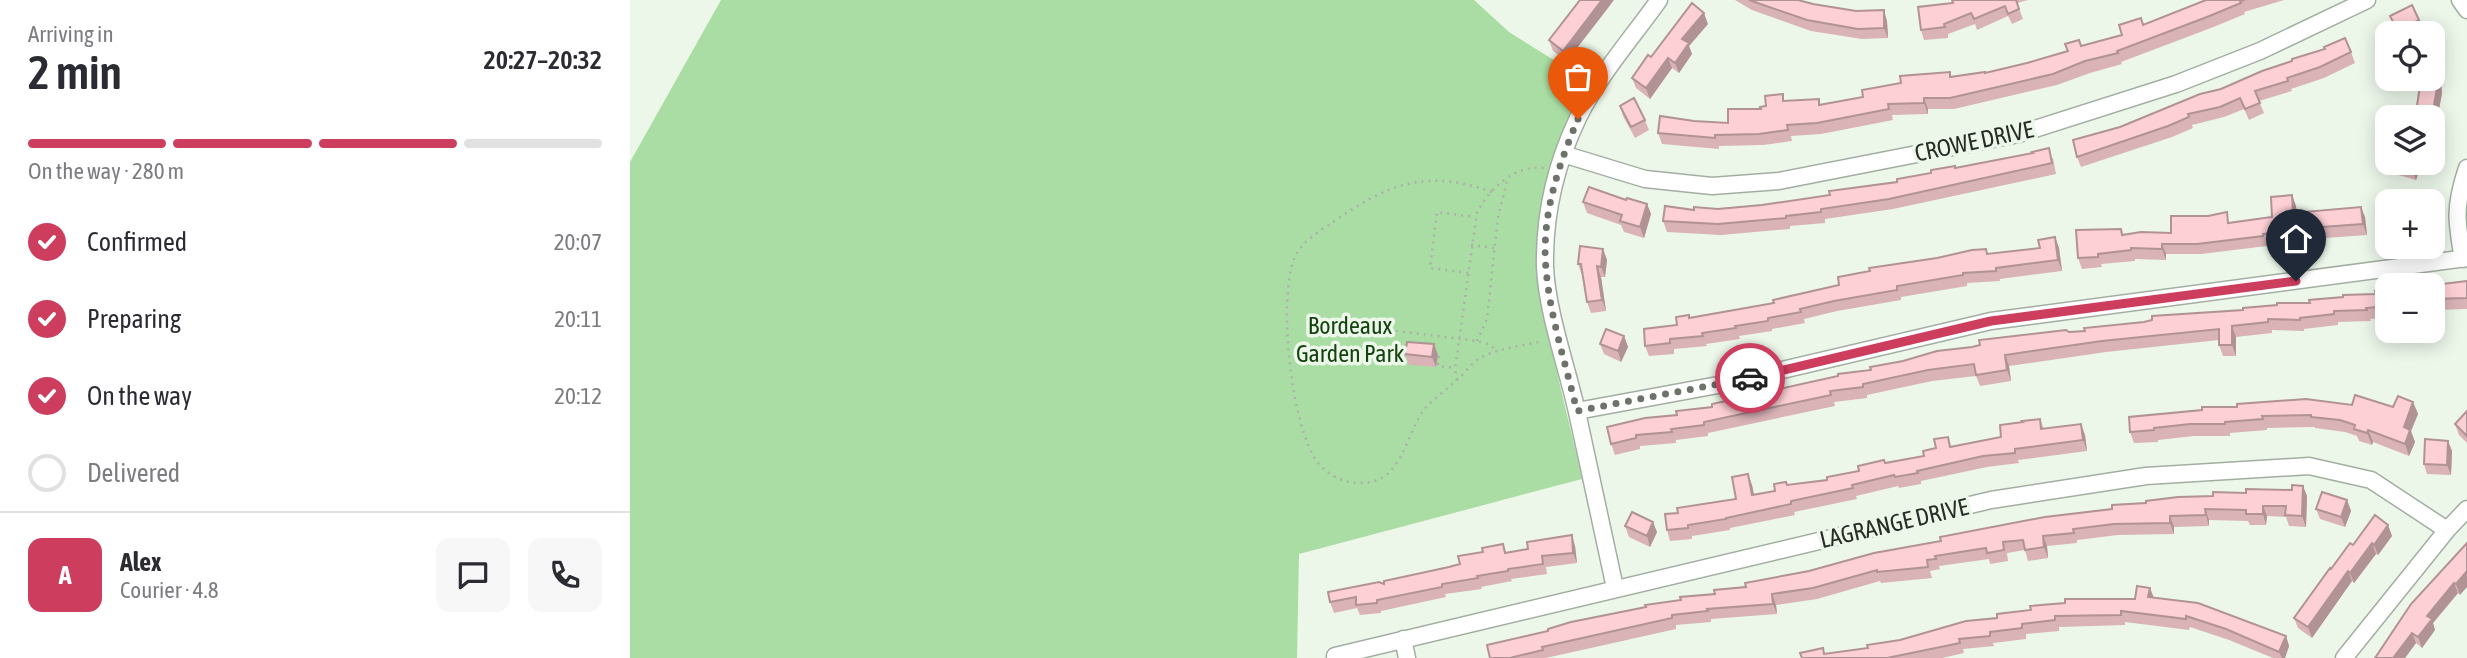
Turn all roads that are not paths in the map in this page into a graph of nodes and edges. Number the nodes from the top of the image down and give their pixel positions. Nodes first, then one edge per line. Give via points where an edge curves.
1 (1659, 0) edge
2 (2367, 0) edge
3 (2460, 0) edge
4 (2467, 10) edge
5 (1563, 154) junction
6 (2467, 168) edge
7 (2465, 258) edge
8 (1577, 411) junction
9 (2467, 509) edge
10 (2447, 530) junction
11 (1615, 588) junction
12 (1403, 639) junction
13 (1335, 656) dead end
14 (1407, 658) edge
15 (2344, 658) edge

1 - 5 street via 1591,93
2 - 5 street, CROWE DRIVE via 2188,79 2032,130 1779,181 1712,186 1645,179
3 - 4 street
5 - 8 street via 1548,214 1545,268
6 - 7 street via 2456,219
7 - 8 street via 1991,321 1718,385
8 - 11 street
9 - 10 street
10 - 11 street, LAGRANGE DRIVE via 2371,480 2309,466 2146,476 1992,500
10 - 15 street
11 - 12 street, LAGRANGE DRIVE
12 - 13 street, LAGRANGE DRIVE
12 - 14 street

